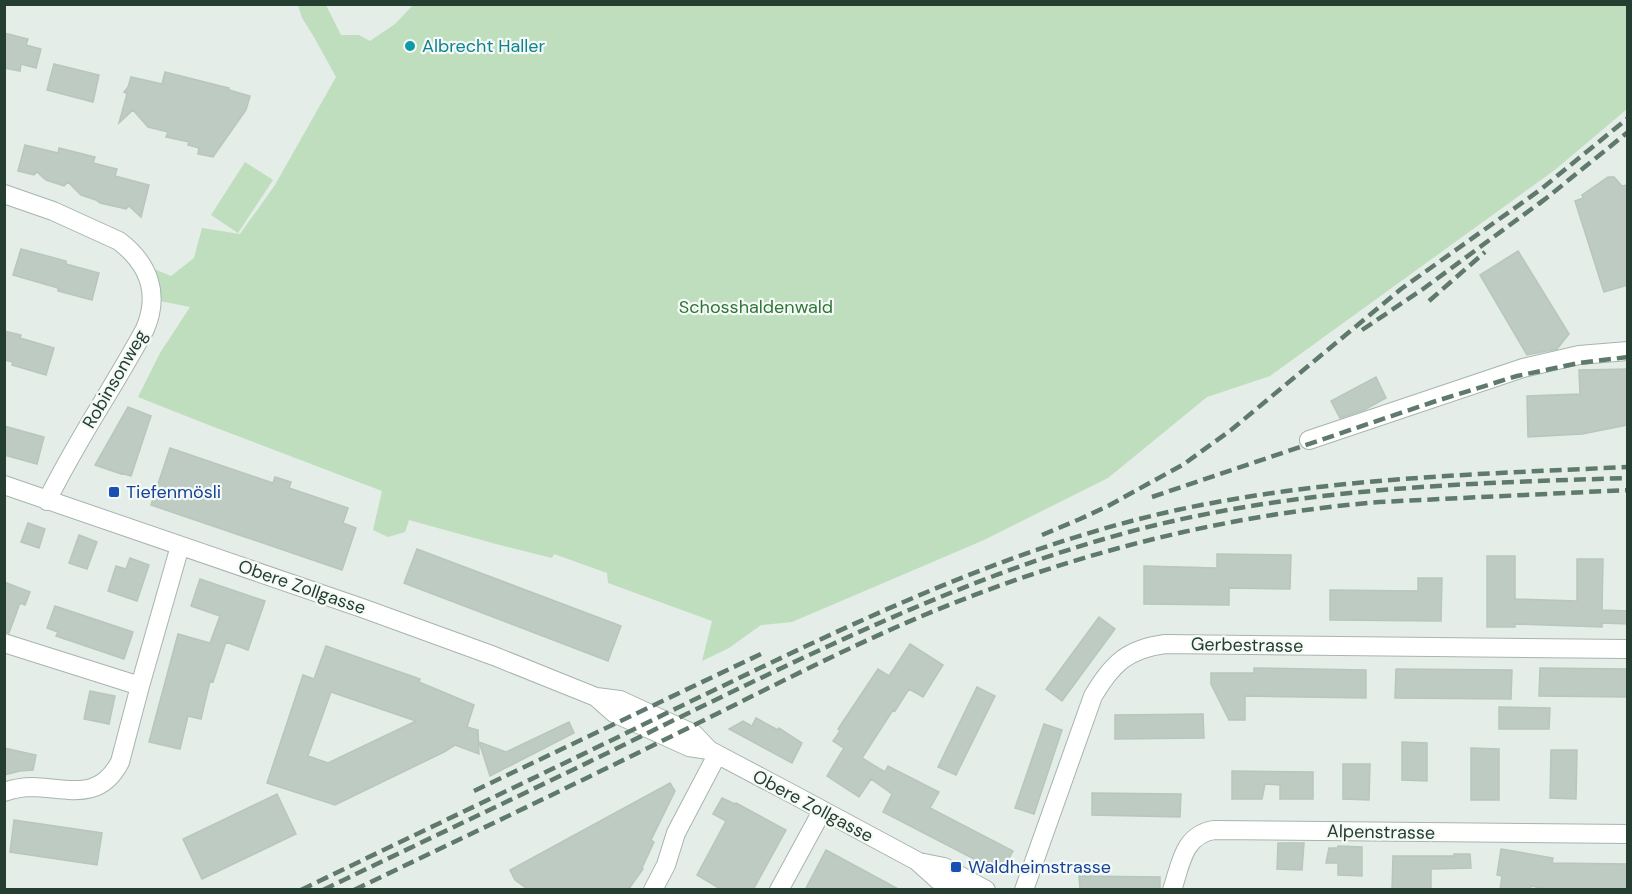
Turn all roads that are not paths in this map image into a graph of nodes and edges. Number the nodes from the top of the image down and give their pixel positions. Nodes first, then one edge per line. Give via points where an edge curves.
1 (4, 194) edge
2 (1628, 351) edge
3 (1309, 440) dead end
4 (4, 485) edge
5 (47, 501) junction
6 (180, 546) junction
7 (4, 643) edge
8 (1628, 649) edge
9 (140, 687) junction
10 (713, 752) junction
11 (4, 792) edge
12 (822, 811) junction
13 (1628, 834) edge
14 (917, 861) junction
15 (653, 890) edge
16 (779, 890) edge
17 (956, 890) edge
18 (986, 890) edge
19 (1024, 890) edge
20 (1172, 890) edge

1 - 5 street, Robinsonweg via 89,225 128,247 148,276 152,295 145,329
2 - 3 street via 1523,368
4 - 5 street, Obere Zollgasse
5 - 6 street, Obere Zollgasse
6 - 9 street
6 - 10 street, Obere Zollgasse via 562,682 596,697 614,713 688,747
7 - 9 street
8 - 19 street, Gerbestrasse via 1147,646 1113,667 1093,696
9 - 11 street via 120,762 103,782 79,790 31,787
10 - 12 street, Obere Zollgasse
10 - 15 street
12 - 14 street, Obere Zollgasse
12 - 16 street
13 - 20 street, Alpenstrasse via 1214,830 1197,835 1190,842
14 - 17 street, Obere Zollgasse
14 - 18 street, Obere Zollgasse via 944,867

